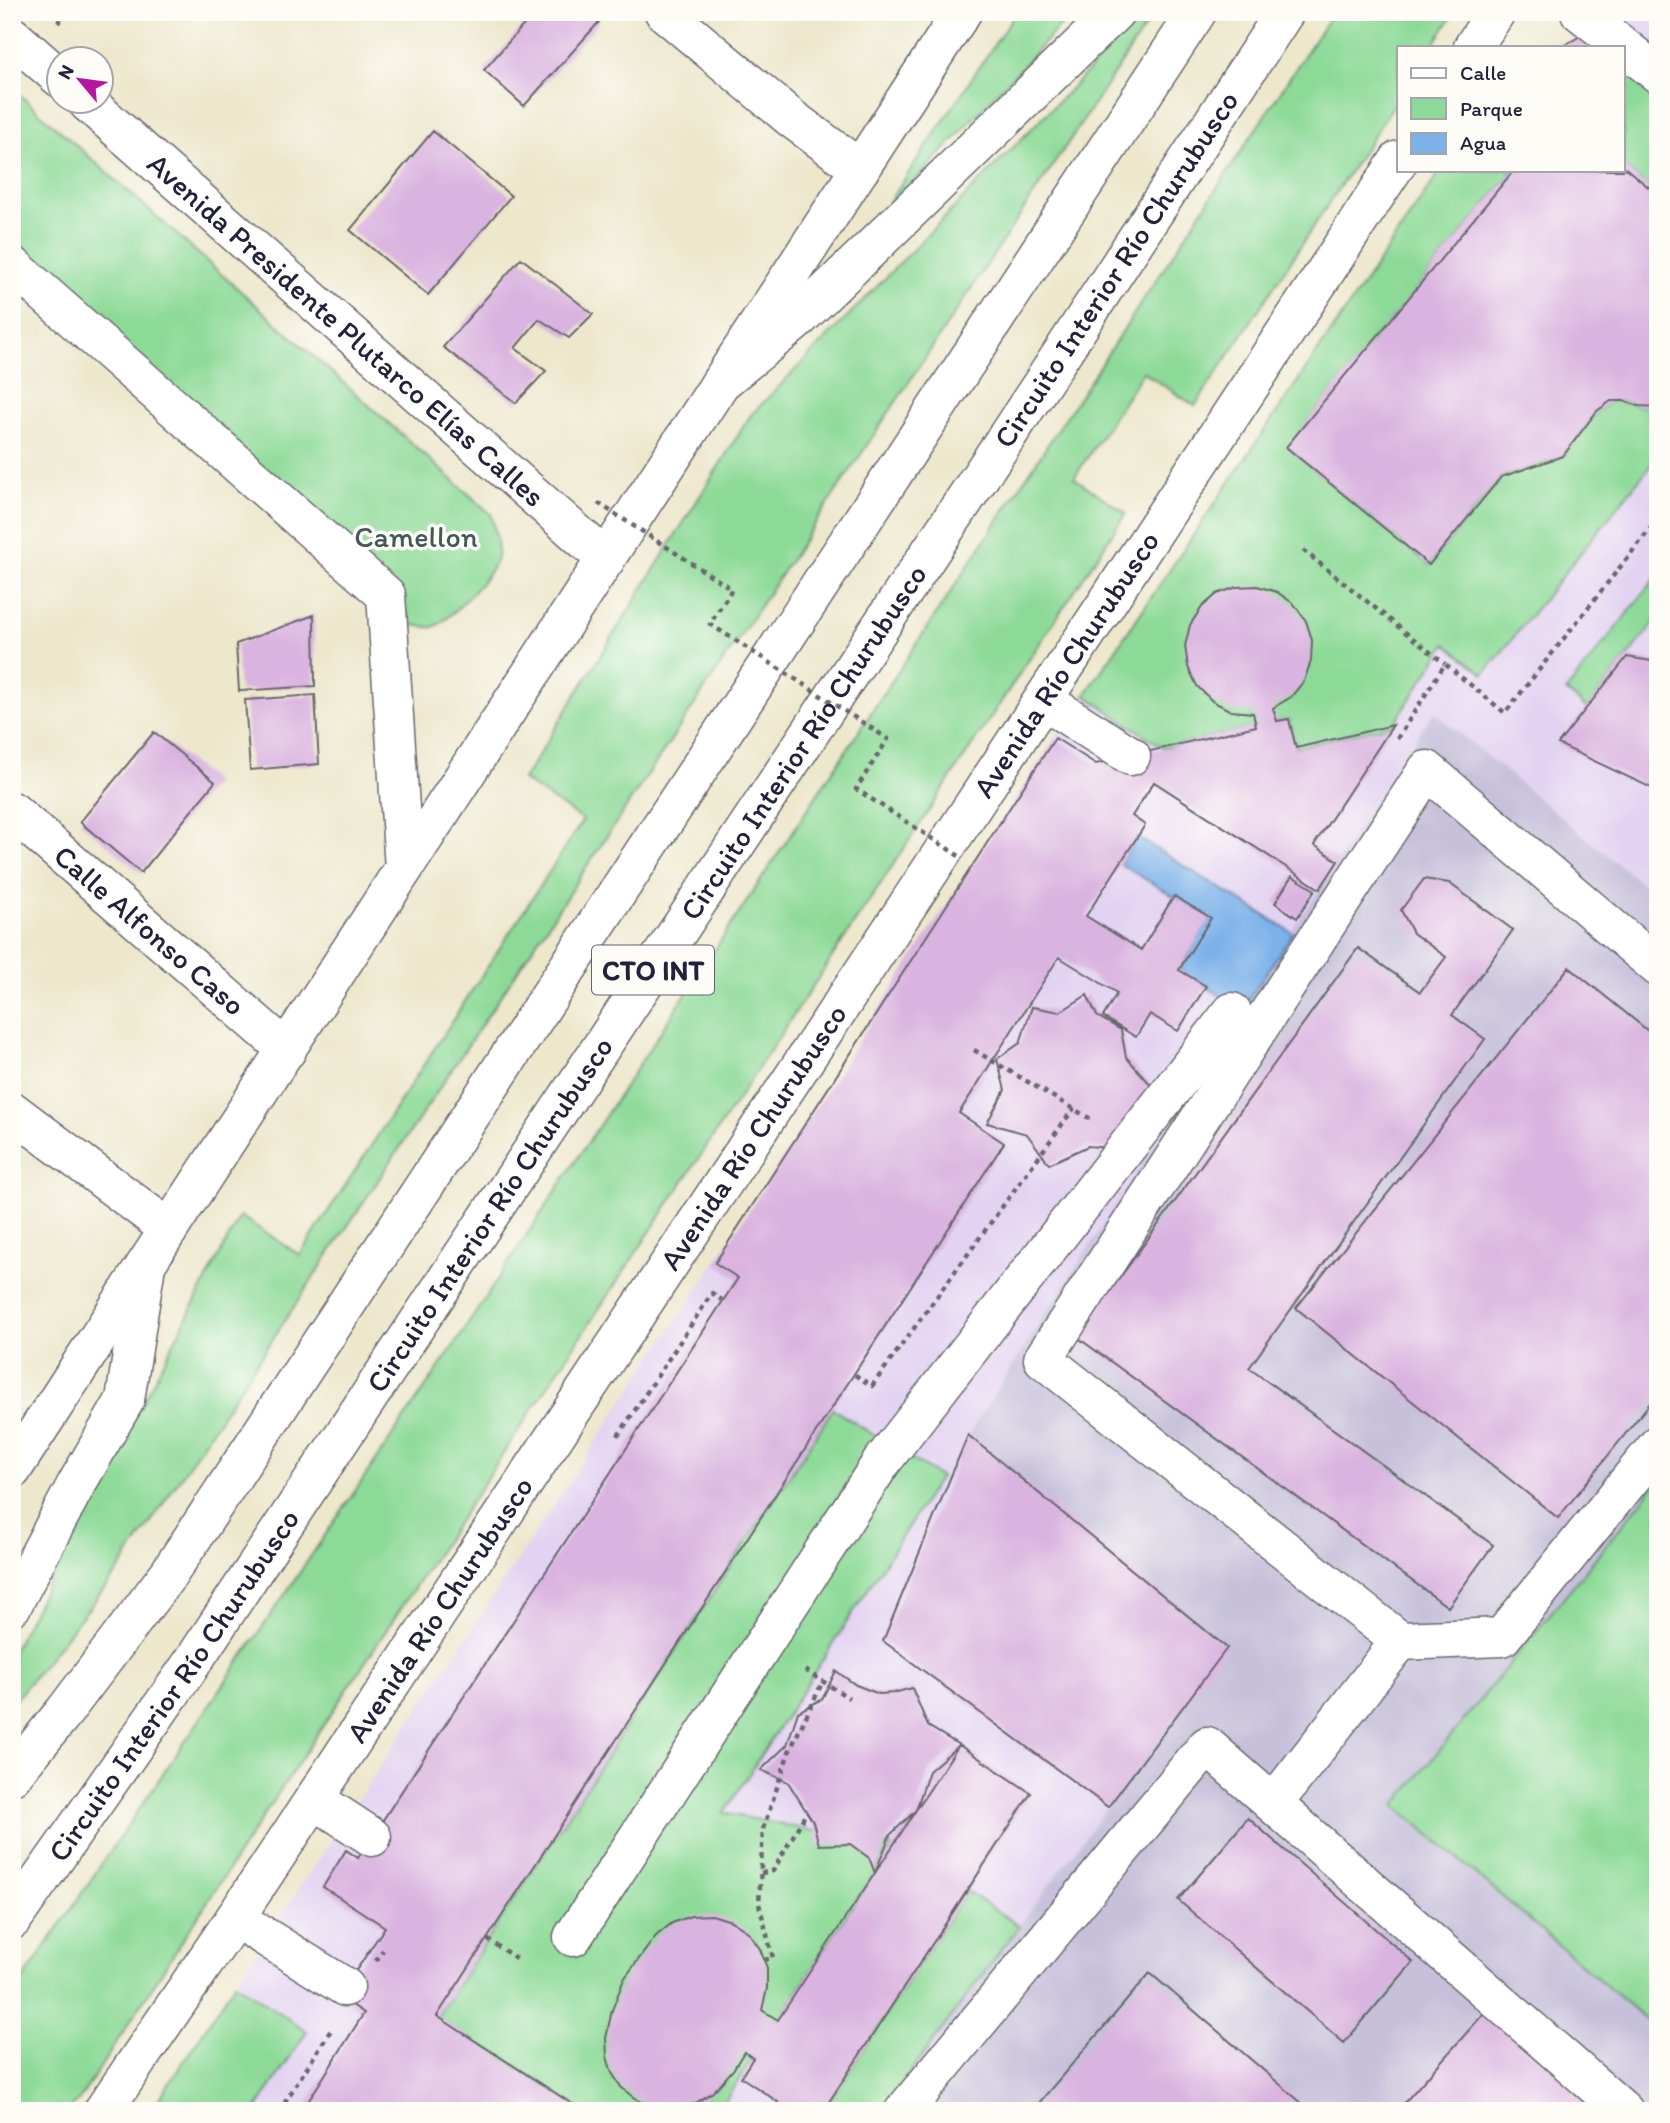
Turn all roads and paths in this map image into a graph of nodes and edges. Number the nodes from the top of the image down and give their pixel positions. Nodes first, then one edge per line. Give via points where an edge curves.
1 (664, 12) edge
2 (962, 12) edge
3 (1115, 12) edge
4 (1197, 12) edge
5 (1285, 12) edge
6 (1496, 12) edge
7 (1580, 12) edge
8 (12, 36) edge
9 (1474, 46) edge
10 (1623, 46) edge
11 (1624, 47) edge
12 (46, 66) edge
13 (1658, 74) edge
14 (103, 116) edge
15 (1397, 163) edge
16 (860, 169) junction
17 (12, 265) edge
18 (720, 383) junction
19 (598, 503) dead end
20 (1658, 519) edge
21 (1303, 550) dead end
22 (606, 559) junction
23 (1445, 664) junction
24 (1043, 699) junction
25 (1395, 742) dead end
26 (1131, 756) dead end
27 (12, 811) edge
28 (959, 856) dead end
29 (404, 868) junction
30 (1658, 967) edge
31 (1232, 1012) dead end
32 (286, 1049) junction
33 (974, 1050) dead end
34 (1073, 1108) junction
35 (12, 1111) edge
36 (1130, 1143) junction
37 (169, 1229) junction
38 (146, 1265) junction
39 (722, 1300) dead end
40 (855, 1375) dead end
41 (618, 1436) dead end
42 (1658, 1445) edge
43 (12, 1471) edge
44 (12, 1606) edge
45 (1401, 1641) junction
46 (805, 1670) dead end
47 (823, 1681) junction
48 (849, 1698) dead end
49 (12, 1776) edge
50 (314, 1800) junction
51 (1273, 1804) junction
52 (806, 1815) dead end
53 (372, 1837) dead end
54 (761, 1873) junction
55 (235, 1918) junction
56 (12, 1920) edge
57 (573, 1937) dead end
58 (487, 1939) dead end
59 (383, 1950) dead end
60 (517, 1959) dead end
61 (764, 1960) dead end
62 (376, 1961) dead end
63 (342, 2003) joint
64 (103, 2111) edge
65 (279, 2111) edge
66 (904, 2111) edge
67 (1624, 2111) edge

1 - 16 main road
2 - 16 main road
3 - 18 main road via 793,323
4 - 49 main road, CTO INT via 170,1572
5 - 56 main road, Circuito Interior Río Churubusco / CTO INT via 190,1666
6 - 9 main road
7 - 10 main road
8 - 12 main road
11 - 13 main road
14 - 22 main road, Avenida Presidente Plutarco Elías Calles
15 - 24 main road, Avenida Río Churubusco
16 - 18 main road
17 - 29 main road via 386,595
18 - 22 main road
19 - 28 path, bridge via 732,589 710,624 888,739 856,789
20 - 23 path via 1505,713
21 - 23 path
22 - 29 main road
23 - 25 path
24 - 26 main road
24 - 50 main road, Avenida Río Churubusco
27 - 32 main road, Calle Alfonso Caso
29 - 32 main road
30 - 45 main road via 1427,770 1043,1359
31 - 36 main road
32 - 37 main road
33 - 34 path
34 - 36 path
34 - 40 path via 872,1386
35 - 37 main road
36 - 57 main road via 881,1463
37 - 38 main road
38 - 43 main road
38 - 44 main road via 125,1400
39 - 41 path via 712,1293
42 - 45 main road via 1502,1637
45 - 51 main road
46 - 47 path
47 - 48 path
47 - 54 path via 789,1752 763,1829
50 - 53 main road
50 - 55 main road, Avenida Río Churubusco
51 - 66 main road via 1207,1746
51 - 67 main road
52 - 54 path via 774,1871
54 - 61 path via 759,1904 773,1958
55 - 63 main road
55 - 64 main road, Avenida Río Churubusco
58 - 60 path
59 - 62 path
63 - 65 path

